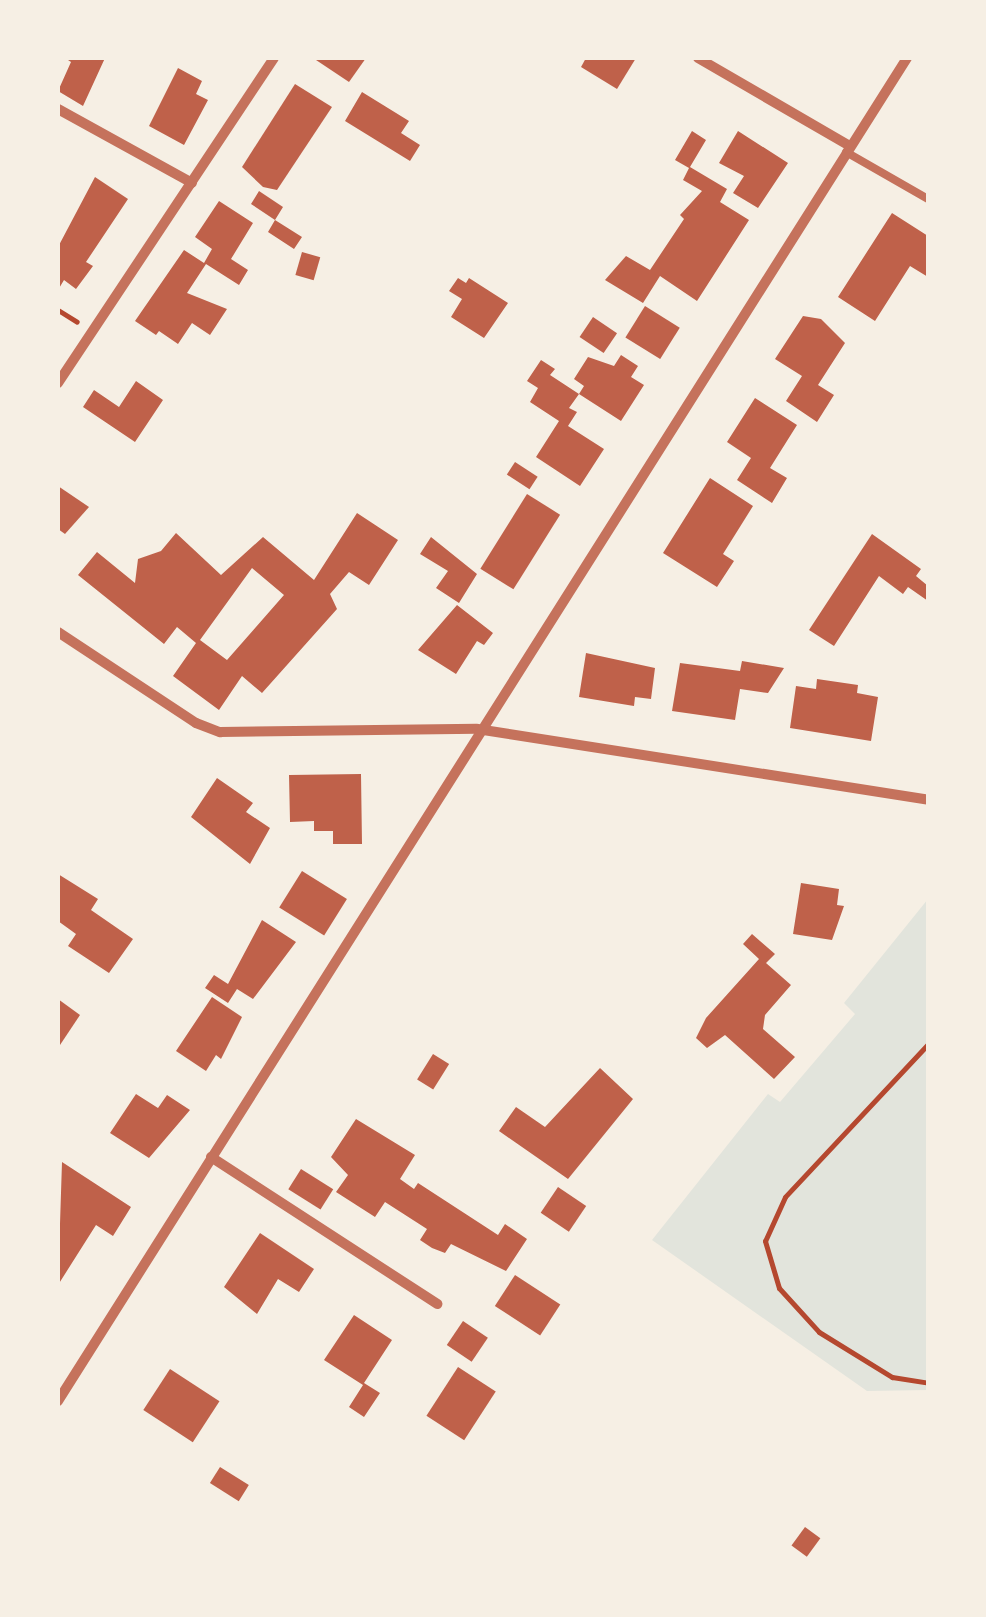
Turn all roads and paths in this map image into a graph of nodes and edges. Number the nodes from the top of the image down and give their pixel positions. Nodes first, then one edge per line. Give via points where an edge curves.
1 (274, 58) edge
2 (698, 58) edge
3 (908, 58) edge
4 (58, 109) edge
5 (848, 149) junction
6 (192, 183) junction
7 (928, 199) edge
8 (58, 382) edge
9 (58, 632) edge
10 (478, 729) junction
11 (928, 800) edge
12 (928, 1044) edge
13 (211, 1157) junction
14 (437, 1304) dead end
15 (928, 1383) edge
16 (58, 1401) edge

1 - 6 street
2 - 5 street
3 - 5 street
4 - 6 street
5 - 7 lane
5 - 10 street
6 - 8 street
9 - 10 street via 212,730
10 - 11 street
10 - 13 street
12 - 15 path via 784,1196 765,1241 779,1288 819,1332 892,1377
13 - 14 street
13 - 16 street

